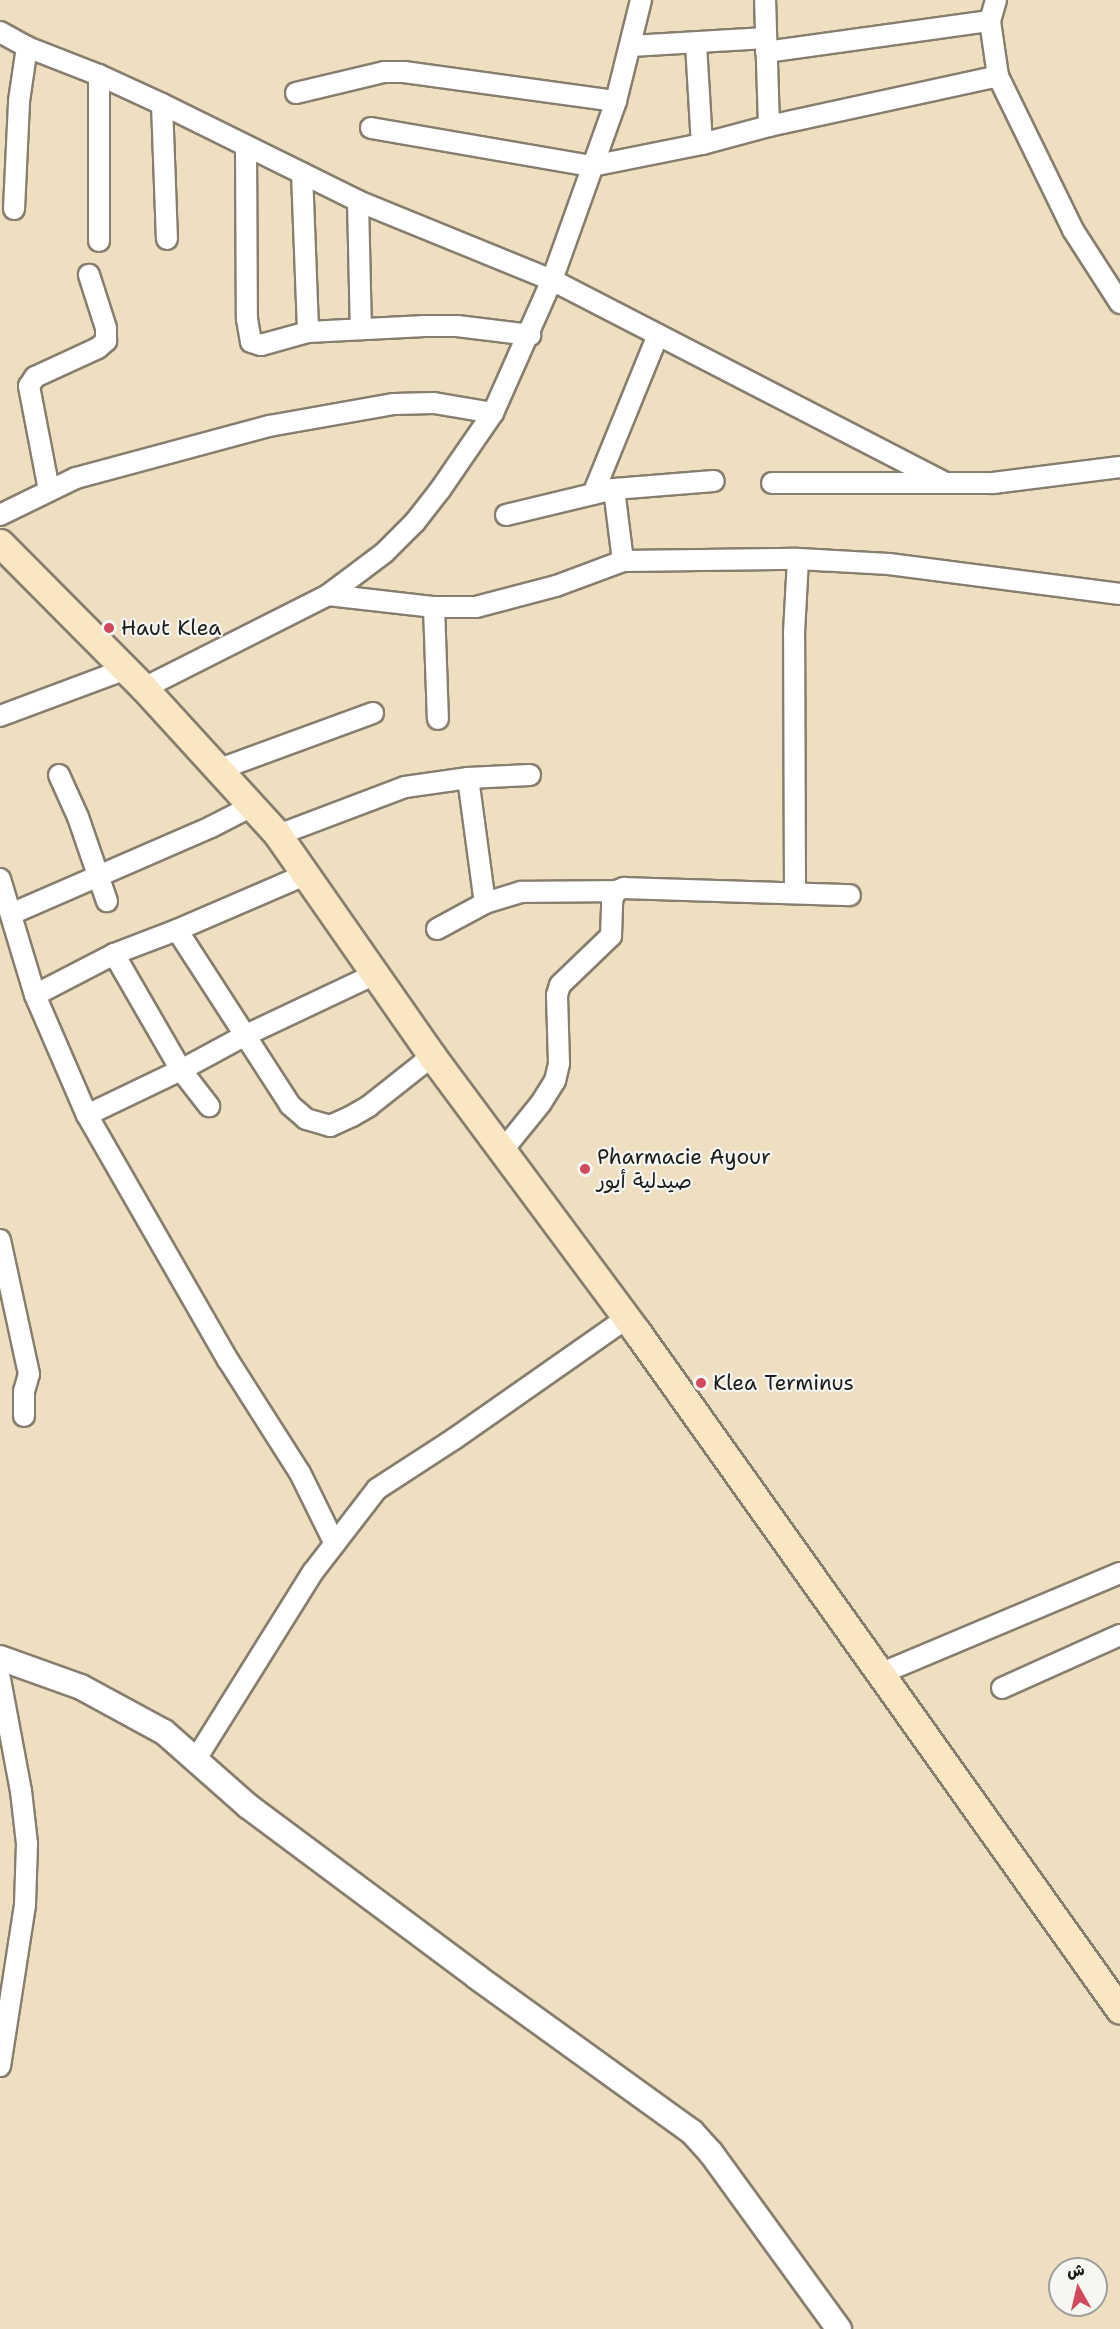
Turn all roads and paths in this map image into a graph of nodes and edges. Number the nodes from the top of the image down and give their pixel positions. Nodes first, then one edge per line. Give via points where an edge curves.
1 (642, 0) edge
2 (765, 0) edge
3 (996, 0) edge
4 (990, 21) junction
5 (0, 32) edge
6 (696, 44) junction
7 (766, 45) junction
8 (631, 46) junction
9 (27, 47) junction
10 (99, 75) junction
11 (998, 76) junction
12 (296, 93) dead end
13 (616, 101) junction
14 (162, 104) junction
15 (769, 126) junction
16 (370, 128) dead end
17 (702, 144) junction
18 (246, 147) junction
19 (592, 166) junction
20 (302, 173) junction
21 (358, 201) junction
22 (14, 209) dead end
23 (167, 239) dead end
24 (99, 241) dead end
25 (89, 275) dead end
26 (552, 280) junction
27 (1120, 303) edge
28 (361, 329) junction
29 (308, 332) junction
30 (530, 335) junction
31 (658, 335) junction
32 (493, 413) junction
33 (1120, 467) edge
34 (714, 480) dead end
35 (772, 483) dead end
36 (945, 483) junction
37 (614, 489) junction
38 (49, 490) junction
39 (593, 494) junction
40 (0, 515) edge
41 (506, 515) dead end
42 (0, 543) edge
43 (798, 559) junction
44 (623, 561) junction
45 (1120, 594) edge
46 (328, 595) junction
47 (434, 607) junction
48 (124, 670) junction
49 (144, 688) junction
50 (372, 713) dead end
51 (0, 716) edge
52 (438, 719) dead end
53 (220, 769) junction
54 (59, 775) dead end
55 (530, 776) dead end
56 (468, 778) junction
57 (254, 805) junction
58 (278, 835) junction
59 (98, 875) junction
60 (305, 875) junction
61 (0, 879) edge
62 (616, 891) junction
63 (795, 893) junction
64 (850, 895) dead end
65 (107, 900) dead end
66 (485, 903) junction
67 (11, 914) junction
68 (437, 929) dead end
69 (177, 930) junction
70 (114, 954) junction
71 (377, 974) junction
72 (35, 995) junction
73 (244, 1036) junction
74 (432, 1056) junction
75 (181, 1070) junction
76 (209, 1106) dead end
77 (87, 1115) junction
78 (503, 1150) junction
79 (0, 1240) edge
80 (627, 1318) junction
81 (24, 1416) dead end
82 (335, 1544) junction
83 (1120, 1573) edge
84 (1120, 1635) edge
85 (0, 1658) edge
86 (882, 1673) junction
87 (0, 1679) edge
88 (1002, 1688) dead end
89 (196, 1759) junction
90 (1120, 2010) edge
91 (0, 2066) edge
92 (839, 2329) edge

1 - 8 street
2 - 7 street
3 - 4 street
4 - 7 street
4 - 11 street
5 - 9 street
6 - 7 street
6 - 8 street
6 - 17 street
7 - 15 street
8 - 13 street
9 - 10 street
9 - 22 street via 19,101
10 - 14 street
10 - 24 street
11 - 15 street
11 - 27 street via 1073,230
12 - 13 street via 394,72
13 - 19 street
14 - 18 street
14 - 23 street
15 - 17 street
16 - 19 street
17 - 19 street
18 - 20 street
18 - 29 street via 247,319 251,342 261,345
19 - 26 street
20 - 21 street
20 - 29 street
21 - 26 street
21 - 28 street
25 - 38 street via 105,340 99,348 35,377 29,386
26 - 30 street
26 - 31 street
28 - 29 street
28 - 30 street via 457,326
30 - 32 street
31 - 36 street
31 - 39 street
32 - 38 street via 434,403 367,407 223,436 76,478
32 - 46 street via 415,522 384,553
33 - 36 street via 993,483
34 - 37 street
35 - 36 street
37 - 39 street
37 - 44 street
38 - 40 street
39 - 41 street
42 - 48 main road
43 - 44 street
43 - 45 street via 889,564
43 - 63 street via 794,633
44 - 47 street via 500,602 476,607
46 - 47 street
46 - 49 street
47 - 52 street
48 - 49 main road
48 - 51 street
49 - 53 main road
50 - 53 street
53 - 57 main road
54 - 59 street
55 - 56 street
56 - 58 street via 386,792
56 - 66 street
57 - 58 main road
57 - 59 street
58 - 60 main road
59 - 65 street
59 - 67 street
60 - 69 street
60 - 71 main road
61 - 67 street
62 - 63 street via 624,888
62 - 66 street via 521,892
62 - 78 street via 611,936 560,985 555,1081
63 - 64 street
66 - 68 street
67 - 72 street
69 - 70 street
69 - 73 street
70 - 72 street
70 - 75 street
71 - 73 street
71 - 74 main road
72 - 77 street
73 - 74 street via 290,1105 306,1119 330,1126 369,1106
73 - 75 street
74 - 78 main road
75 - 76 street
75 - 77 street
77 - 82 street via 228,1360 300,1473
78 - 80 main road
79 - 81 street via 29,1374
80 - 82 street via 377,1489
80 - 86 main road
82 - 89 street via 313,1572
83 - 86 street
84 - 88 street
85 - 89 street via 30,1666 108,1699 164,1732
86 - 90 main road via 903,1708
87 - 91 street via 27,1844 25,1905
89 - 92 street via 248,1806 693,2132

